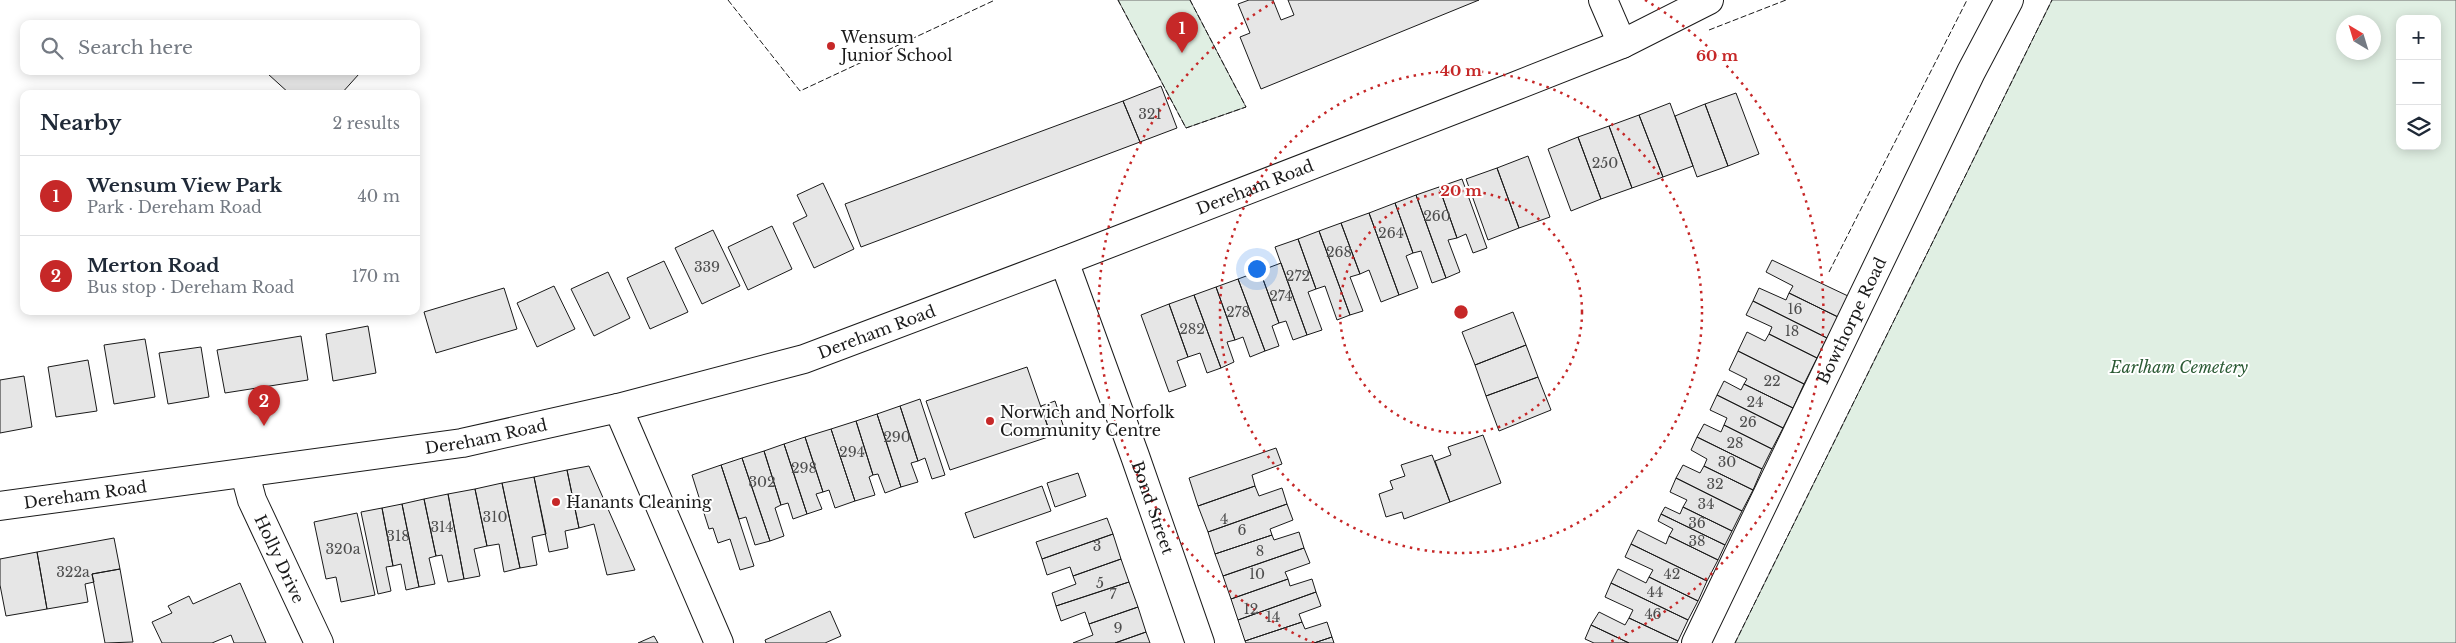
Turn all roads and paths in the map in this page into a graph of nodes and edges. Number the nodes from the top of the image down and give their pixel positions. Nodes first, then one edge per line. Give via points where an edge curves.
1 (1603, 0) edge
2 (1709, 0) edge
3 (2009, 0) edge
4 (1622, 44) junction
5 (1064, 261) junction
6 (618, 408) junction
7 (245, 474) junction
8 (0, 506) edge
9 (318, 643) edge
10 (719, 643) edge
11 (1200, 643) edge
12 (1696, 643) edge

1 - 4 main road
2 - 4 main road, Dereham Road
3 - 12 main road, Bowthorpe Road via 1966,81
4 - 5 main road, Dereham Road
5 - 6 main road, Dereham Road via 804,359
5 - 11 main road, Bond Street
6 - 7 main road, Dereham Road via 440,447
6 - 10 main road
7 - 8 main road, Dereham Road
7 - 9 main road, Holly Drive via 252,500

